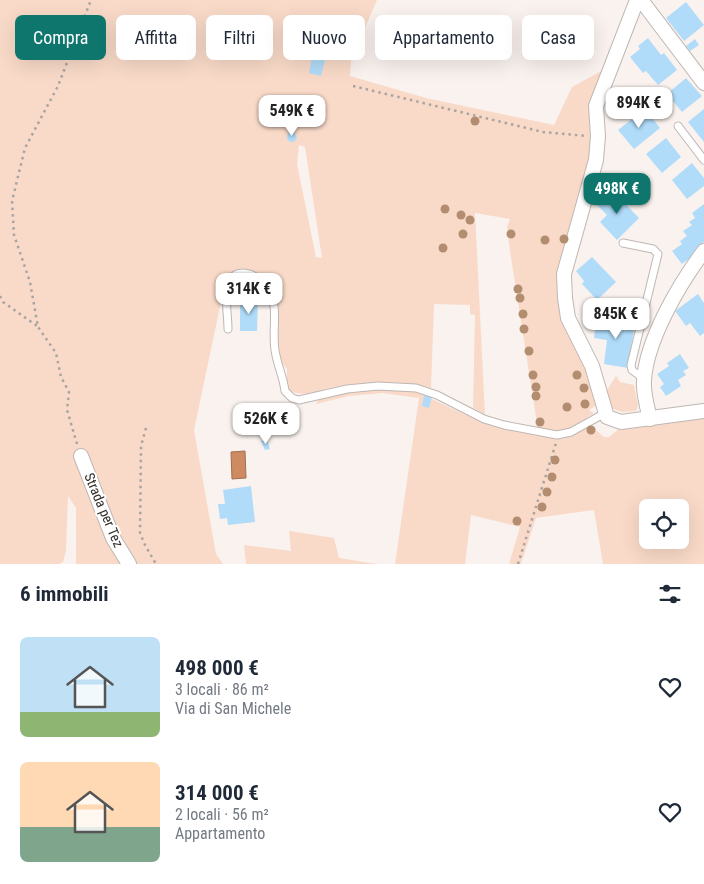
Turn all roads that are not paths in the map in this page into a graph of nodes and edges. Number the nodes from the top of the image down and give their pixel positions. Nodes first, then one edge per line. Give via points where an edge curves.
1 (636, 0) edge
2 (641, 0) edge
3 (704, 83) edge
4 (678, 126) dead end
5 (704, 160) edge
6 (623, 243) dead end
7 (704, 251) edge
8 (228, 329) dead end
9 (644, 379) junction
10 (704, 412) edge
11 (604, 413) junction
12 (650, 419) junction
13 (81, 456) road end
14 (129, 564) edge

1 - 11 street via 596,106 596,160 567,260 564,288 568,318 592,366
2 - 3 street
4 - 5 lane
6 - 9 lane via 653,249 658,254 631,365 632,370
7 - 9 street via 678,288 655,338
8 - 11 lane via 229,282 235,276 250,274 259,278 271,293 276,358 283,374 285,391 292,398 299,400 378,386 416,388 491,421 560,435
9 - 12 street
10 - 12 street
11 - 12 street via 616,422
13 - 14 street, Strada per Tez via 113,538

